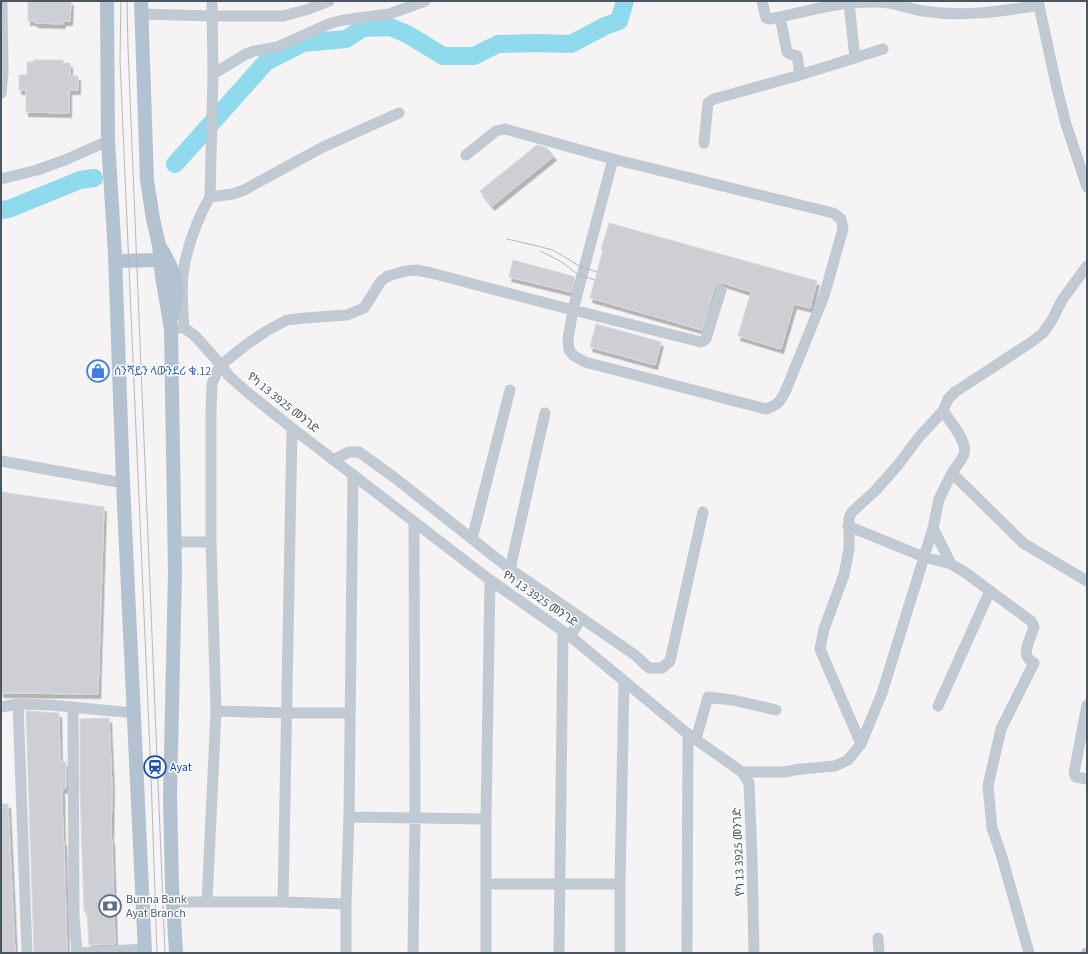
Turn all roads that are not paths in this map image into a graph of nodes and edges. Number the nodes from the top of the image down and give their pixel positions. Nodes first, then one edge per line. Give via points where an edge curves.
1 (2, 1) edge
2 (107, 1) edge
3 (212, 1) edge
4 (329, 1) edge
5 (425, 1) edge
6 (762, 1) edge
7 (849, 3) junction
8 (1038, 3) edge
9 (140, 8) edge
10 (212, 16) junction
11 (780, 17) junction
12 (883, 50) dead end
13 (855, 58) junction
14 (213, 74) junction
15 (800, 75) junction
16 (1, 93) edge
17 (399, 113) dead end
18 (108, 141) junction
19 (704, 143) dead end
20 (466, 155) dead end
21 (613, 159) junction
22 (1, 179) edge
23 (1087, 187) edge
24 (210, 197) junction
25 (159, 244) junction
26 (161, 260) junction
27 (115, 262) junction
28 (1087, 266) edge
29 (721, 290) dead end
30 (573, 310) junction
31 (175, 326) junction
32 (221, 365) junction
33 (510, 390) dead end
34 (943, 411) junction
35 (546, 413) dead end
36 (292, 428) junction
37 (334, 460) junction
38 (1, 461) edge
39 (952, 473) junction
40 (352, 474) junction
41 (122, 483) junction
42 (703, 512) dead end
43 (414, 522) junction
44 (848, 526) junction
45 (933, 528) junction
46 (472, 539) junction
47 (175, 542) junction
48 (211, 542) junction
49 (924, 557) junction
50 (951, 564) junction
51 (510, 569) junction
52 (490, 580) junction
53 (1087, 581) edge
54 (990, 591) junction
55 (581, 618) junction
56 (567, 633) junction
57 (624, 682) junction
58 (18, 704) junction
59 (1087, 705) edge
60 (938, 706) dead end
61 (1, 707) edge
62 (73, 707) junction
63 (776, 710) dead end
64 (216, 711) junction
65 (134, 713) junction
66 (287, 713) junction
67 (350, 713) junction
68 (692, 737) junction
69 (861, 744) junction
70 (742, 772) junction
71 (1087, 779) edge
72 (349, 817) junction
73 (415, 818) junction
74 (486, 819) junction
75 (486, 884) junction
76 (560, 884) junction
77 (620, 884) junction
78 (173, 902) junction
79 (207, 902) junction
80 (283, 902) junction
81 (346, 904) junction
82 (878, 938) dead end
83 (144, 951) edge
84 (27, 953) edge
85 (77, 953) edge
86 (176, 953) edge
87 (346, 953) edge
88 (413, 953) edge
89 (486, 953) edge
90 (560, 953) edge
91 (620, 953) edge
92 (687, 953) edge
93 (754, 953) edge
94 (879, 953) edge
95 (1029, 953) edge

1 - 16 street
2 - 18 main road
3 - 10 street
4 - 10 street via 283,16
5 - 14 street via 389,14 331,23 277,47 246,54
6 - 11 street via 766,18
7 - 8 street via 877,2 950,14 1008,10
7 - 11 street
7 - 13 street
8 - 23 street via 1066,124
9 - 10 street
9 - 25 main road via 147,180
10 - 14 street
11 - 15 street via 786,52 797,56
12 - 13 street
13 - 15 street
14 - 24 street
15 - 19 street via 708,103
17 - 24 street via 323,147 244,190
18 - 22 street via 37,170
18 - 27 main road
20 - 21 street via 496,131 505,129
21 - 30 street
21 - 30 street via 833,213 841,219 843,229 824,296 786,390 776,405 766,409 585,362 569,350 568,338
24 - 31 street via 203,208 188,249 182,275 182,302
25 - 26 main road
25 - 31 main road via 171,265 175,282
26 - 27 main road
26 - 31 main road
27 - 41 main road
28 - 34 street via 1062,300 1043,333 955,392 948,399
29 - 30 street via 706,339 701,342
30 - 32 street via 432,273 405,271 380,281 364,308 347,315 287,320 247,344
31 - 32 street, የካ 13 3925 መንገድ via 194,335
31 - 47 main road
32 - 36 street, የካ 13 3925 መንገድ via 247,392
32 - 48 street via 212,384
33 - 46 street
34 - 39 street via 965,446 964,454
34 - 44 street via 876,490 852,512
35 - 51 street
36 - 37 street, የካ 13 3925 መንገድ
36 - 66 street
37 - 40 street, የካ 13 3925 መንገድ
37 - 46 street via 349,452 359,452
38 - 41 street
39 - 45 street via 939,499
39 - 53 street via 1023,543
40 - 43 street, የካ 13 3925 መንገድ
40 - 67 street
41 - 65 main road
42 - 55 street via 670,661 662,668 650,668
43 - 52 street, የካ 13 3925 መንገድ
43 - 73 street
44 - 49 street
44 - 69 street via 850,537 844,575 824,629 820,649
45 - 49 street
45 - 50 street
46 - 51 street
47 - 48 street
47 - 78 main road via 170,797
48 - 64 street
49 - 50 street
49 - 69 street via 882,693
50 - 54 street
51 - 55 street
52 - 56 street, የካ 13 3925 መንገድ
52 - 74 street
54 - 60 street
54 - 95 street via 1030,621 1034,627 1026,653 1034,663 1001,730 988,786 992,828
55 - 56 street
56 - 57 street, የካ 13 3925 መንገድ
56 - 76 street
57 - 68 street, የካ 13 3925 መንገድ
57 - 77 street
58 - 61 street
58 - 62 street
58 - 84 street
59 - 71 street via 1074,773 1076,777
62 - 65 street
62 - 85 street via 74,917
63 - 68 street via 708,697
64 - 66 street
64 - 79 street
65 - 83 main road
66 - 67 street
66 - 80 street
67 - 72 street
68 - 70 street, የካ 13 3925 መንገድ
68 - 92 street
69 - 70 street via 848,760 835,766 784,772
70 - 93 street, የካ 13 3925 መንገድ via 749,783
72 - 73 street
72 - 81 street
73 - 74 street
73 - 88 street
74 - 75 street
75 - 76 street
75 - 89 street
76 - 77 street
76 - 90 street
77 - 91 street
78 - 79 street
78 - 86 main road
79 - 80 street
80 - 81 street
81 - 87 street
82 - 94 street
83 - 85 street

